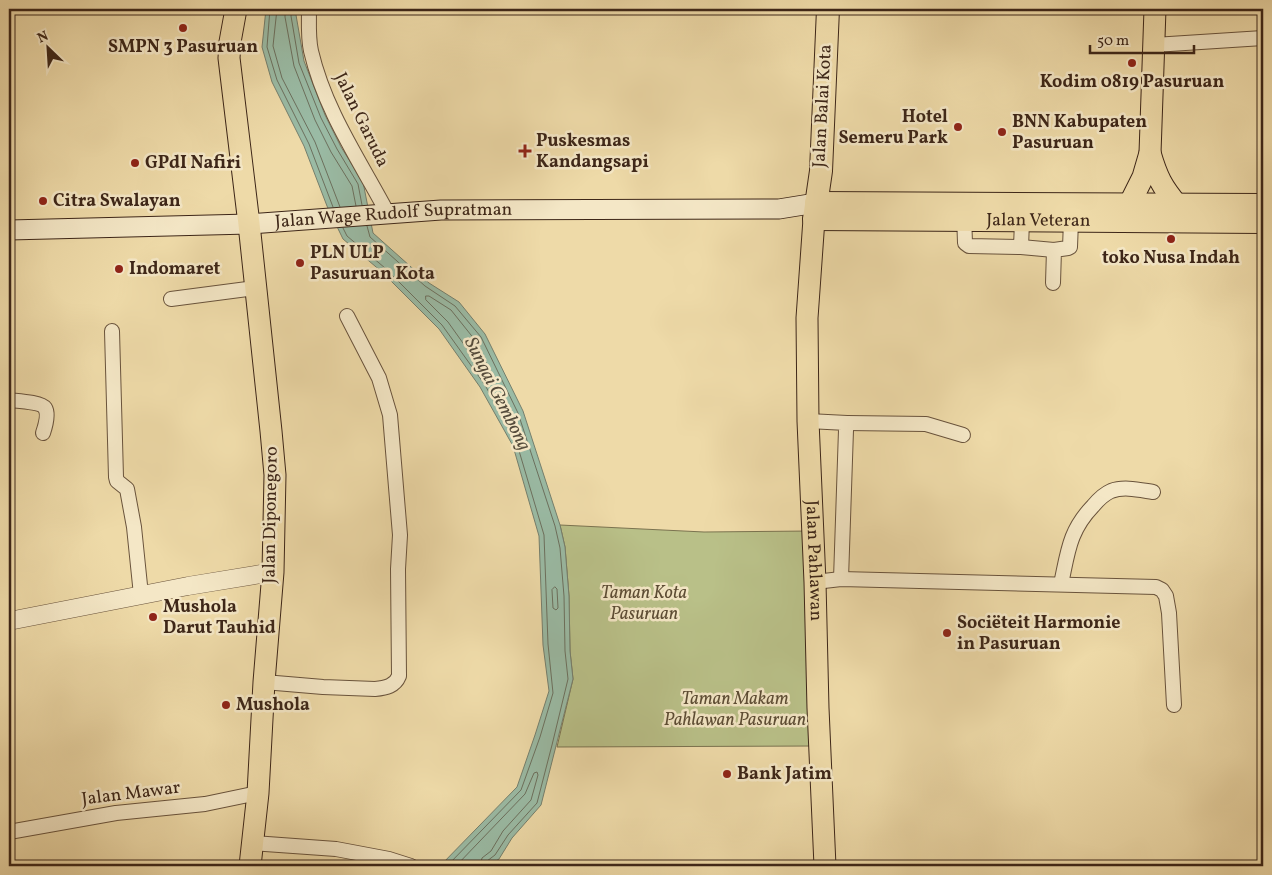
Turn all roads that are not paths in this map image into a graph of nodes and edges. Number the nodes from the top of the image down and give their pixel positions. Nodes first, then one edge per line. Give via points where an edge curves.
1 (236, 9) edge
2 (308, 9) edge
3 (828, 9) edge
4 (1155, 9) edge
5 (1263, 38) edge
6 (1154, 45) junction
7 (1150, 153) junction
8 (1178, 206) junction
9 (1263, 206) edge
10 (815, 211) junction
11 (964, 212) junction
12 (1122, 213) junction
13 (383, 214) junction
14 (1022, 221) junction
15 (1071, 221) junction
16 (1263, 222) edge
17 (249, 224) junction
18 (9, 230) edge
19 (1020, 247) junction
20 (1054, 250) junction
21 (1054, 283) dead end
22 (255, 288) junction
23 (171, 299) dead end
24 (347, 316) dead end
25 (112, 330) dead end
26 (9, 400) edge
27 (808, 421) junction
28 (848, 423) junction
29 (43, 433) dead end
30 (963, 435) dead end
31 (1153, 492) dead end
32 (273, 572) junction
33 (842, 579) junction
34 (815, 582) junction
35 (1061, 584) junction
36 (140, 595) junction
37 (9, 621) edge
38 (264, 682) junction
39 (1174, 705) dead end
40 (258, 793) junction
41 (9, 832) edge
42 (252, 843) junction
43 (250, 866) edge
44 (411, 866) edge
45 (825, 866) edge

1 - 17 main road, Jalan Diponegoro via 229,58
2 - 13 street, Jalan Garuda via 310,49 324,93
3 - 10 highway, Jalan Balai Kota via 821,172
4 - 6 main road
5 - 6 street
6 - 7 main road
7 - 8 main road via 1162,186
7 - 12 main road via 1143,177
8 - 9 highway, Jalan Veteran
8 - 12 highway, Jalan Veteran
10 - 11 highway, Jalan Veteran
10 - 13 main road, Jalan Wage Rudolf Supratman via 459,209
10 - 27 main road, Jalan Pahlawan via 807,318
11 - 12 highway, Jalan Veteran
11 - 14 highway, Jalan Veteran
11 - 19 street via 966,245
12 - 15 highway, Jalan Veteran
12 - 16 highway, Jalan Veteran
13 - 17 main road, Jalan Wage Rudolf Supratman
14 - 15 highway, Jalan Veteran
14 - 19 street
15 - 20 street via 1070,247
17 - 18 main road, Jalan Wage Rudolf Supratman
17 - 22 main road, Jalan Diponegoro
19 - 20 street
20 - 21 street
22 - 23 street
22 - 32 main road, Jalan Diponegoro via 274,475
24 - 38 street via 379,378 390,415 400,535 399,676 393,685 383,689
25 - 36 street via 116,477 127,489
26 - 29 street via 44,407
27 - 28 street
27 - 34 main road, Jalan Pahlawan
28 - 30 street via 926,424
28 - 33 street
31 - 35 street via 1132,488 1112,491 1102,497 1082,519 1071,538
32 - 36 street
32 - 38 main road, Jalan Diponegoro
33 - 34 street
33 - 35 street
34 - 45 main road, Jalan Pahlawan
35 - 39 street via 1142,586 1162,590 1169,613
36 - 37 street
38 - 40 main road, Jalan Diponegoro
40 - 41 street, Jalan Mawar via 205,804 116,813
40 - 42 main road, Jalan Diponegoro
42 - 43 main road, Jalan Diponegoro
42 - 44 street via 336,849

